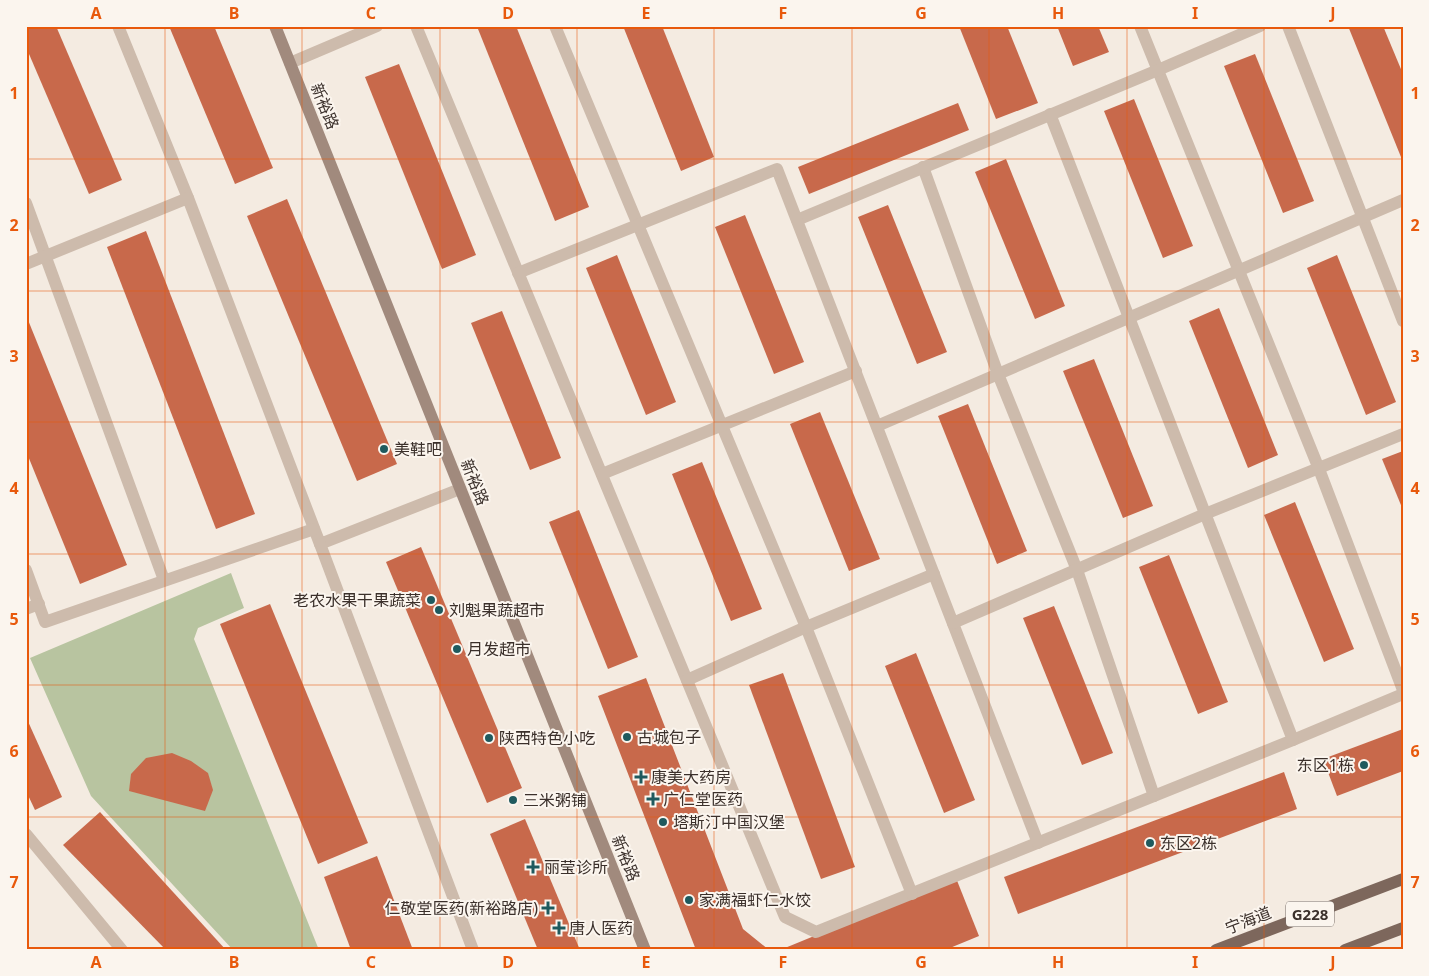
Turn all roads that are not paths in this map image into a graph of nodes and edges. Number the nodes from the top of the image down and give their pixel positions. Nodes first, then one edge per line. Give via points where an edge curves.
1 (118, 26) edge
2 (275, 26) edge
3 (377, 26) edge
4 (416, 26) edge
5 (555, 26) edge
6 (1140, 26) edge
7 (1260, 26) edge
8 (1288, 26) edge
9 (290, 63) junction
10 (1158, 70) junction
11 (1050, 114) junction
12 (923, 167) junction
13 (188, 198) junction
14 (1403, 200) edge
15 (26, 203) edge
16 (1362, 218) junction
17 (797, 220) junction
18 (637, 224) junction
19 (46, 256) junction
20 (26, 264) edge
21 (1238, 272) junction
22 (518, 273) junction
23 (1129, 318) junction
24 (1403, 321) edge
25 (856, 371) junction
26 (998, 374) junction
27 (722, 426) junction
28 (876, 426) junction
29 (1403, 434) edge
30 (1319, 469) junction
31 (602, 474) junction
32 (460, 489) junction
33 (1205, 514) junction
34 (314, 529) junction
35 (320, 544) junction
36 (26, 570) edge
37 (1077, 570) junction
38 (934, 574) junction
39 (164, 580) junction
40 (38, 604) junction
41 (26, 609) edge
42 (953, 623) junction
43 (806, 627) junction
44 (687, 680) junction
45 (1403, 692) edge
46 (1292, 740) junction
47 (1154, 796) junction
48 (26, 834) edge
49 (1038, 843) junction
50 (1403, 879) edge
51 (912, 894) junction
52 (1403, 928) edge
53 (122, 950) edge
54 (473, 950) edge
55 (645, 950) edge
56 (1216, 950) edge
57 (1345, 950) edge

1 - 13 street
2 - 9 street, 新裕路
3 - 9 street
4 - 22 street
5 - 18 street
6 - 10 street
7 - 10 street
8 - 16 street
9 - 32 street, 新裕路
10 - 11 street
10 - 21 street
11 - 12 street
11 - 23 street
12 - 17 street
12 - 26 street
13 - 19 street
13 - 34 street
14 - 16 street
15 - 19 street
16 - 21 street
16 - 24 street
17 - 18 street via 777,169
17 - 25 street
18 - 22 street
18 - 27 street
19 - 20 street
19 - 39 street
21 - 23 street
21 - 30 street
22 - 31 street
23 - 26 street
23 - 33 street
25 - 27 street
25 - 28 street
26 - 28 street
26 - 37 street
27 - 31 street
27 - 43 street
28 - 38 street
29 - 30 street
30 - 33 street
30 - 45 street
31 - 44 street
32 - 35 street
32 - 55 street, 新裕路
33 - 37 street
33 - 46 street
34 - 35 street
34 - 39 street
35 - 54 street
36 - 40 street
37 - 42 street
37 - 47 street
38 - 42 street
38 - 43 street
39 - 40 street via 45,622
40 - 41 street
42 - 49 street
43 - 44 street
43 - 51 street
44 - 51 street via 785,917 816,932
45 - 46 street
46 - 47 street
47 - 49 street
48 - 53 street
49 - 51 street
50 - 56 main road, 宁海道 / G228
52 - 57 main road

